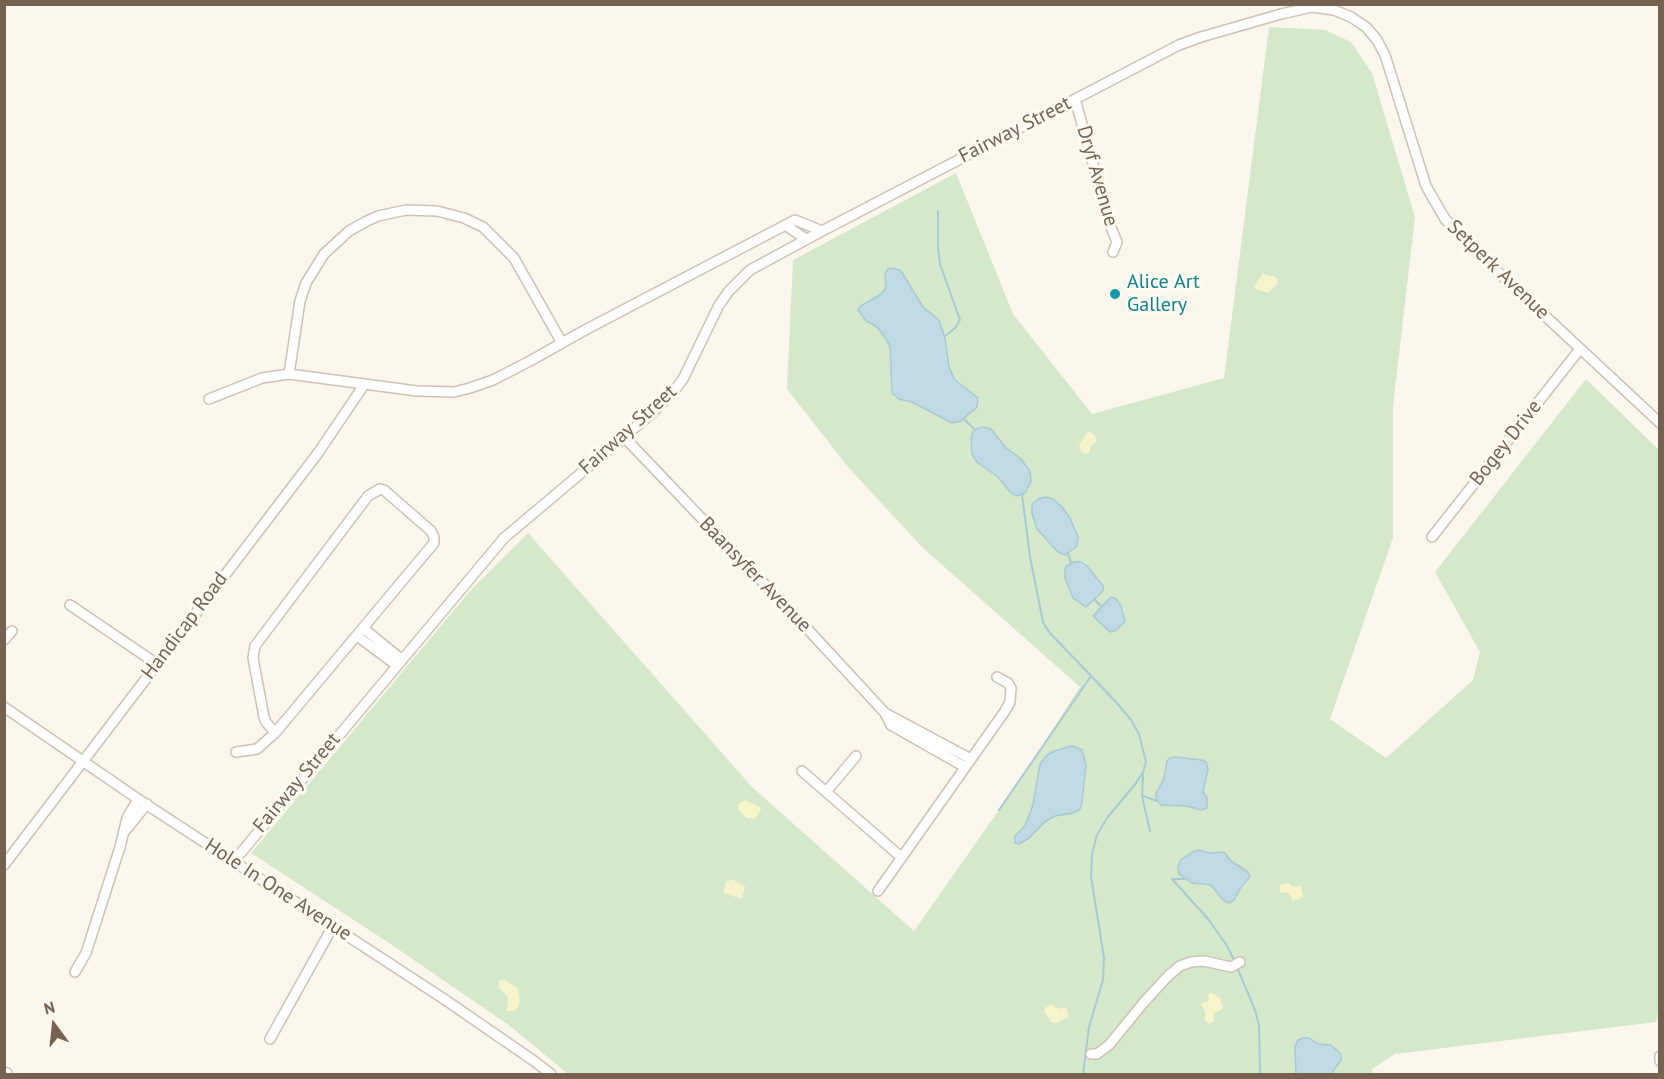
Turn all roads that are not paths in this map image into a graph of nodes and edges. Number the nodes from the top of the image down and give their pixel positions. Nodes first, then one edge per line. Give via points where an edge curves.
1 (1323, 7) joint
2 (1076, 99) junction
3 (785, 225) junction
4 (822, 231) junction
5 (806, 239) junction
6 (1113, 252) dead end
7 (562, 343) junction
8 (1580, 349) junction
9 (289, 374) junction
10 (364, 385) junction
11 (209, 399) dead end
12 (1659, 423) edge
13 (624, 437) junction
14 (1432, 537) dead end
15 (70, 605) dead end
16 (12, 631) dead end
17 (360, 632) junction
18 (4, 640) edge
19 (399, 662) junction
20 (157, 664) junction
21 (997, 677) dead end
22 (4, 707) edge
23 (275, 733) junction
24 (236, 752) dead end
25 (856, 756) dead end
26 (82, 762) junction
27 (968, 764) junction
28 (802, 771) dead end
29 (826, 792) junction
30 (138, 799) junction
31 (147, 804) junction
32 (125, 831) junction
33 (901, 857) junction
34 (234, 861) junction
35 (4, 865) edge
36 (878, 891) dead end
37 (333, 926) junction
38 (1236, 965) dead end
39 (75, 972) dead end
40 (270, 1039) dead end
41 (1090, 1054) dead end
42 (1659, 1056) edge
43 (1659, 1061) edge
44 (551, 1074) edge

1 - 2 street, Fairway Street via 1300,8 1190,41
1 - 8 street, Setperk Avenue via 1360,23 1380,45 1426,186 1445,219
2 - 4 street, Fairway Street
2 - 6 street, Dryf Avenue via 1117,242
3 - 4 street via 798,219
3 - 5 street
3 - 7 street
4 - 5 street, Fairway Street
5 - 13 street, Fairway Street via 750,270 729,291 675,391
7 - 9 street via 514,258 489,232 449,214 406,210 367,220 324,254 300,301
7 - 10 street via 493,380 454,392
8 - 12 street, Setperk Avenue
8 - 14 street, Bogey Drive
9 - 10 street
9 - 11 street via 262,378
10 - 20 street, Handicap Road via 318,453
13 - 19 street, Fairway Street via 504,538
13 - 27 street, Baansyfer Avenue via 885,713 891,725
15 - 20 street
16 - 18 street
17 - 19 street
17 - 23 street
17 - 23 street via 434,543 431,531 380,489 368,496 255,646 264,717
19 - 34 street, Fairway Street
20 - 26 street, Handicap Road
21 - 27 street via 1011,688 1010,702
22 - 26 street, Hole In One Avenue
23 - 24 street via 257,749
25 - 29 street
26 - 30 street, Hole In One Avenue
26 - 35 street, Handicap Road
27 - 33 street
28 - 29 street
29 - 33 street
30 - 31 street, Hole In One Avenue
30 - 32 street via 127,818
31 - 32 street
31 - 34 street, Hole In One Avenue
32 - 39 street via 86,953
33 - 36 street
34 - 37 street, Hole In One Avenue
37 - 40 street
37 - 44 street, Hole In One Avenue
38 - 41 street via 1204,961 1180,966 1109,1045
42 - 43 street

